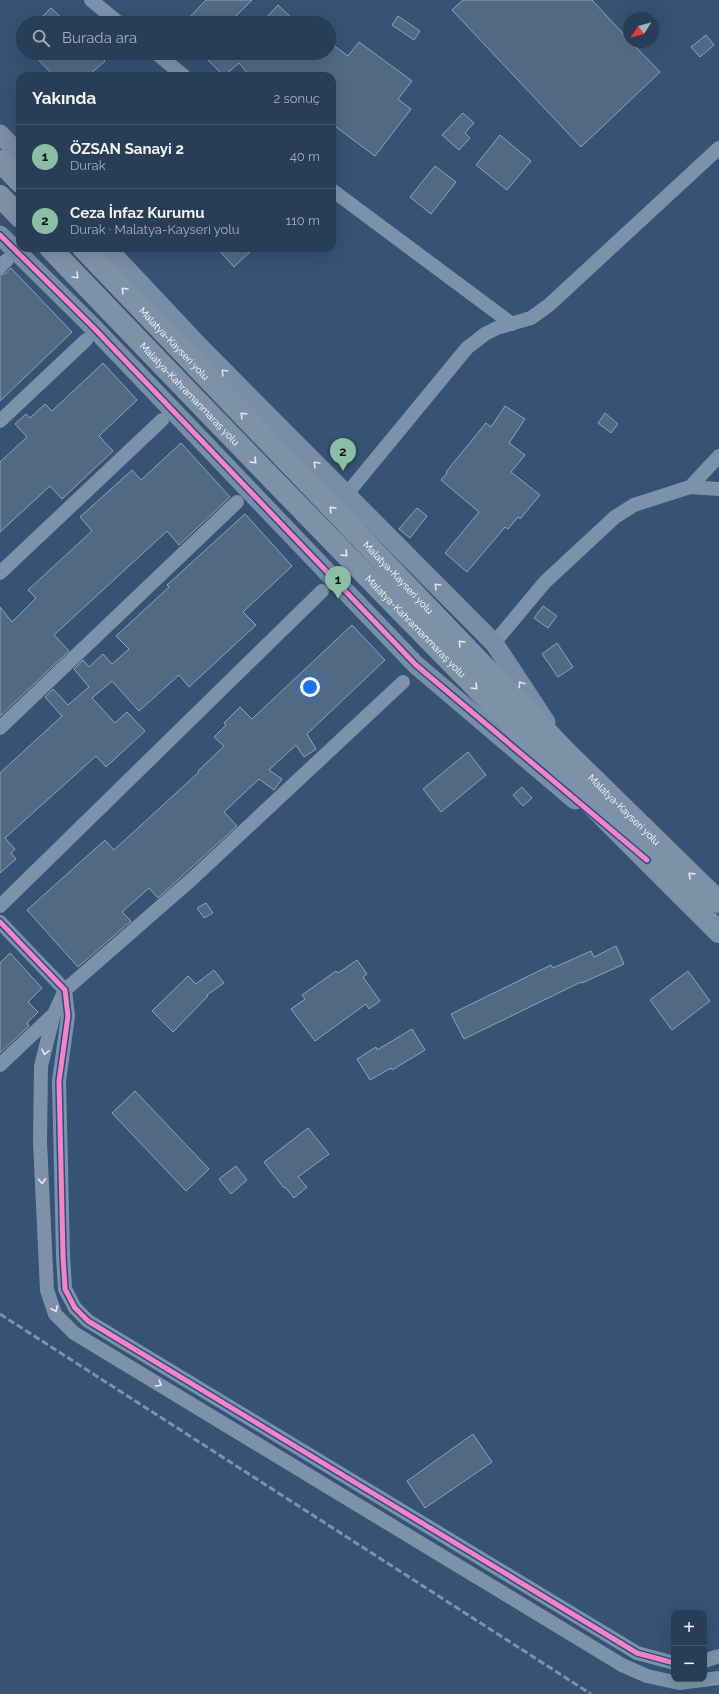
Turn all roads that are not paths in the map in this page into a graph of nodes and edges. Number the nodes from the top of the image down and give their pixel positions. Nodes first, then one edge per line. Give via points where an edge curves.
1 (90, 0) edge
2 (110, 16) edge
3 (165, 60) edge
4 (179, 72) edge
5 (0, 134) edge
6 (719, 148) edge
7 (16, 151) edge
8 (0, 161) edge
9 (16, 178) edge
10 (336, 193) edge
11 (0, 196) edge
12 (16, 213) edge
13 (0, 235) edge
14 (16, 251) edge
15 (17, 252) edge
16 (54, 252) edge
17 (87, 252) edge
18 (111, 252) edge
19 (512, 324) junction
20 (86, 340) dead end
21 (162, 420) dead end
22 (0, 421) edge
23 (719, 456) edge
24 (690, 487) junction
25 (719, 489) edge
26 (346, 495) junction
27 (237, 502) dead end
28 (0, 573) edge
29 (322, 591) dead end
30 (494, 643) junction
31 (403, 682) dead end
32 (0, 728) edge
33 (566, 752) junction
34 (647, 860) junction
35 (719, 902) edge
36 (0, 906) edge
37 (0, 922) edge
38 (719, 932) edge
39 (65, 990) junction
40 (54, 1014) junction
41 (0, 1065) edge
42 (719, 1656) edge
43 (707, 1660) edge
44 (671, 1662) edge
45 (719, 1678) edge

1 - 2 street
3 - 4 street
5 - 7 street
6 - 19 street via 549,305 531,318
8 - 9 highway
10 - 19 street
11 - 12 highway
13 - 14 street
15 - 34 street via 416,665
16 -> 34 highway, Malatya-Kahramanmaraş yolu via 222,428
33 -> 17 highway, Malatya-Kayseri yolu
26 -> 18 street
19 - 26 street via 491,331 467,348
20 - 22 street
21 - 28 street
23 - 24 street
24 - 25 street
24 - 30 street via 634,505 615,517 545,582
30 -> 26 street
27 - 32 street
29 - 36 street
33 -> 30 street
31 - 39 street via 192,879
35 -> 33 highway, Malatya-Kayseri yolu
34 - 38 highway, Malatya-Kahramanmaraş yolu
37 - 39 street
39 - 40 street
39 - 44 street via 68,1016 59,1081 63,1255 65,1289 75,1308 88,1321 636,1653
40 - 41 street
40 -> 45 street via 41,1074 40,1142 47,1290 55,1314 74,1333 622,1665 647,1676 679,1683
42 - 43 street

